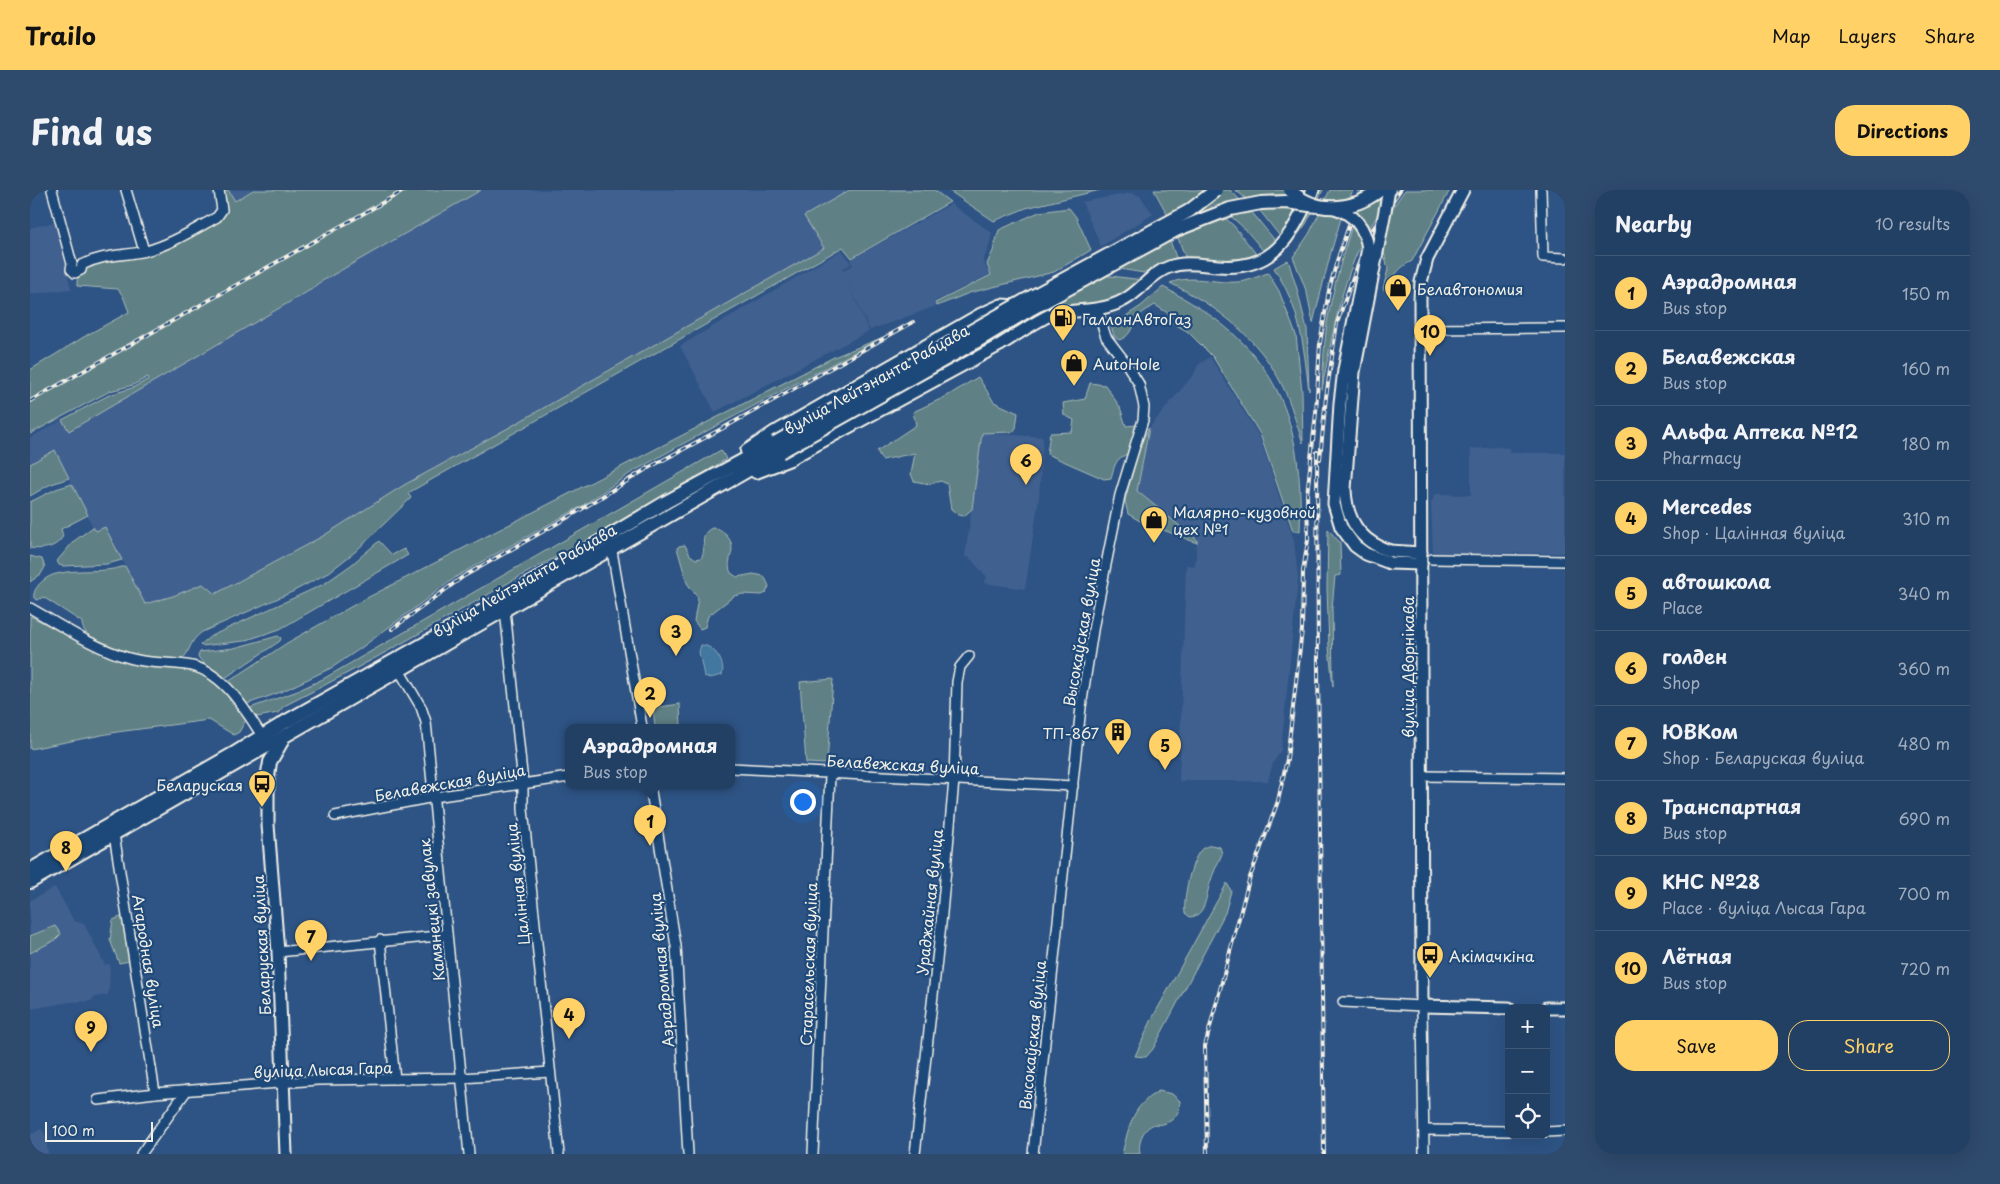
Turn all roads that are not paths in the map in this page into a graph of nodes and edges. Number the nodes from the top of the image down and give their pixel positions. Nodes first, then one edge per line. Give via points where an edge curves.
1 (52, 190) edge
2 (126, 190) edge
3 (219, 190) edge
4 (1216, 190) edge
5 (1290, 190) edge
6 (1313, 190) edge
7 (1380, 190) edge
8 (1389, 190) edge
9 (1463, 190) edge
10 (1541, 190) edge
11 (1317, 206) junction
12 (1335, 208) junction
13 (144, 251) junction
14 (1565, 258) edge
15 (1097, 309) junction
16 (981, 314) junction
17 (1565, 328) edge
18 (1420, 330) junction
19 (944, 335) junction
20 (1000, 345) junction
21 (960, 366) junction
22 (780, 446) junction
23 (611, 542) junction
24 (1421, 559) junction
25 (1432, 559) dead end
26 (1565, 562) edge
27 (30, 608) edge
28 (505, 610) junction
29 (969, 656) dead end
30 (399, 670) junction
31 (641, 724) edge
32 (286, 736) junction
33 (264, 742) junction
34 (238, 764) junction
35 (735, 768) edge
36 (830, 775) junction
37 (1422, 776) junction
38 (268, 777) junction
39 (565, 778) edge
40 (1565, 778) edge
41 (954, 780) junction
42 (523, 783) junction
43 (1073, 786) junction
44 (651, 789) edge
45 (434, 798) junction
46 (335, 816) dead end
47 (114, 834) junction
48 (30, 870) edge
49 (30, 882) edge
50 (447, 935) junction
51 (380, 940) junction
52 (278, 952) junction
53 (1343, 1002) dead end
54 (1422, 1006) junction
55 (1505, 1008) edge
56 (1550, 1008) edge
57 (1565, 1008) edge
58 (550, 1072) junction
59 (462, 1078) junction
60 (395, 1080) junction
61 (282, 1084) junction
62 (187, 1090) junction
63 (155, 1093) junction
64 (98, 1100) dead end
65 (1424, 1130) junction
66 (1505, 1132) edge
67 (1550, 1132) edge
68 (1565, 1132) edge
69 (141, 1154) edge
70 (286, 1154) edge
71 (469, 1154) edge
72 (559, 1154) edge
73 (688, 1154) edge
74 (813, 1154) edge
75 (915, 1154) edge
76 (1033, 1154) edge
77 (1424, 1154) edge

1 - 13 street via 77,264
2 - 13 street
3 - 13 street via 222,206 214,220
4 - 22 highway, вуліца Лейтэнанта Рабцава, bridge via 1189,211 1024,301
5 - 11 highway, bridge
6 - 15 main road via 1290,235 1264,258 1231,267 1181,263 1161,270 1124,300
7 - 12 highway, вуліца Лейтэнанта Рабцава, bridge via 1352,206
8 - 24 main road, bridge via 1354,372 1345,502 1353,524 1369,542
9 - 18 main road, вуліца Дворнікава via 1424,268
10 - 14 street via 1543,257
11 - 12 highway, вуліца Лейтэнанта Рабцава, bridge
11 - 22 highway, вуліца Лейтэнанта Рабцава, bridge via 1260,203 1230,209 1176,230
12 - 24 main road, bridge via 1357,222 1367,239 1368,248 1344,370 1334,504 1341,527 1355,546 1377,560 1390,563
15 - 16 main road, вуліца Лейтэнанта Рабцава via 1000,305
15 - 20 main road, вуліца Лейтэнанта Рабцава via 1054,313
15 - 43 street, Высокаўская вуліца via 1106,337 1136,379 1142,394 1143,414 1141,431 1120,495 1094,624
16 - 19 main road, вуліца Лейтэнанта Рабцава
16 - 20 main road via 974,325 979,342 985,347
17 - 18 street
18 - 24 main road, вуліца Дворнікава
19 - 21 main road via 958,335 965,342 967,356
19 - 22 main road, вуліца Лейтэнанта Рабцава
20 - 21 main road, вуліца Лейтэнанта Рабцава
21 - 22 main road, вуліца Лейтэнанта Рабцава
22 - 23 highway, вуліца Лейтэнанта Рабцава via 732,478
22 - 23 highway, вуліца Лейтэнанта Рабцава via 713,476
23 - 28 highway, вуліца Лейтэнанта Рабцава
23 - 31 street
23 - 33 highway, вуліца Лейтэнанта Рабцава via 502,600
24 - 37 main road, вуліца Дворнікава
25 - 26 street
27 - 33 street via 115,654 144,662 184,664 206,670 244,708
28 - 30 highway, вуліца Лейтэнанта Рабцава
28 - 42 street, Цалінная вуліца
29 - 41 street, Ураджайная вуліца via 960,667 957,682
30 - 32 highway, вуліца Лейтэнанта Рабцава
30 - 45 street, Камянецкі завулак via 426,722
32 - 33 highway, вуліца Лейтэнанта Рабцава
32 - 38 highway via 270,762
33 - 34 highway, вуліца Лейтэнанта Рабцава
33 - 38 main road, Беларуская вуліца
33 - 48 highway, вуліца Лейтэнанта Рабцава
34 - 38 highway via 257,763
34 - 47 highway, вуліца Лейтэнанта Рабцава
35 - 36 street, Белавежская вуліца
36 - 41 street, Белавежская вуліца
36 - 74 street, Старасельская вуліца
37 - 40 street
37 - 54 main road, вуліца Дворнікава
38 - 52 main road, Беларуская вуліца
39 - 42 street, Белавежская вуліца
41 - 43 street, Белавежская вуліца
41 - 75 street, Ураджайная вуліца
42 - 45 street, Белавежская вуліца
42 - 58 street, Цалінная вуліца
43 - 76 street, Высокаўская вуліца
44 - 73 street, Аэрадромная вуліца via 676,946
45 - 46 street, Белавежская вуліца
45 - 50 street, Камянецкі завулак
47 - 49 highway, вуліца Лейтэнанта Рабцава
47 - 63 street, Агародная вуліца
50 - 51 street
50 - 59 street, Камянецкі завулак
51 - 52 street
51 - 60 street
52 - 61 main road, Беларуская вуліца
53 - 54 street
54 - 55 main road
54 - 65 street, вуліца Дворнікава
56 - 57 main road
58 - 59 street, вуліца Лысая Гара
58 - 72 street, Цалінная вуліца
59 - 60 street, вуліца Лысая Гара
59 - 71 street, Камянецкі завулак
60 - 61 street, вуліца Лысая Гара via 318,1080
61 - 62 street, вуліца Лысая Гара
61 - 70 main road, Беларуская вуліца
62 - 63 street, вуліца Лысая Гара
62 - 69 street
63 - 64 street, вуліца Лысая Гара
65 - 66 street
65 - 77 street, вуліца Дворнікава
67 - 68 street

